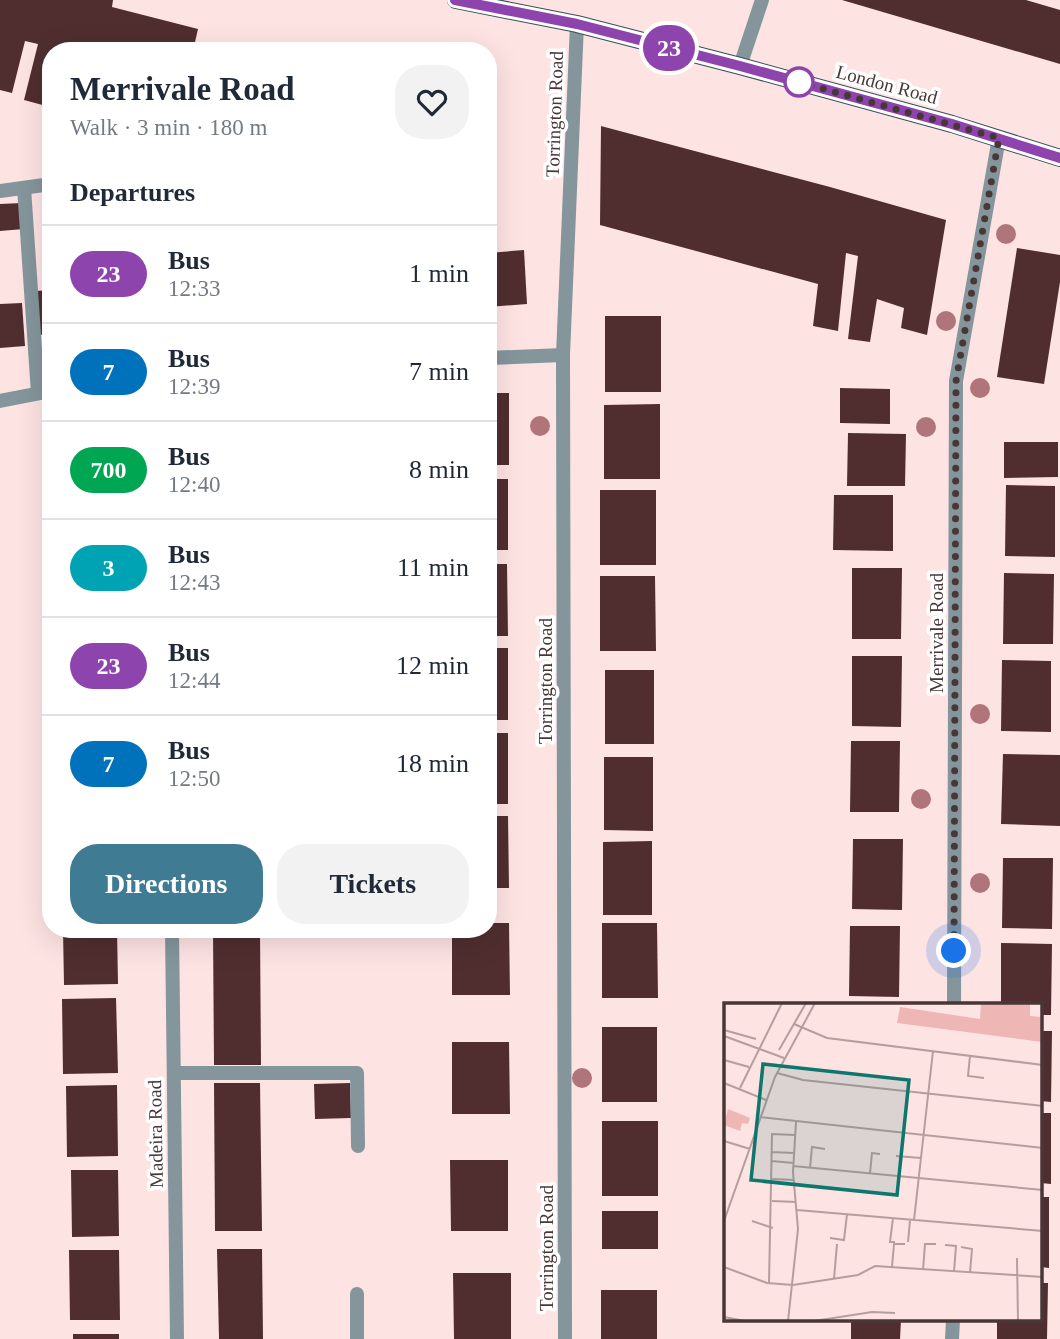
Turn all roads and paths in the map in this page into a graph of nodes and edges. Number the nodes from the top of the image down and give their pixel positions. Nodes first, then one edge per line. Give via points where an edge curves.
1 (456, 0) edge
2 (762, 0) edge
3 (577, 24) junction
4 (740, 66) junction
5 (999, 138) junction
6 (1060, 158) edge
7 (42, 185) edge
8 (24, 188) junction
9 (0, 191) edge
10 (563, 355) junction
11 (497, 358) edge
12 (42, 363) edge
13 (42, 393) edge
14 (0, 401) edge
15 (172, 938) edge
16 (954, 1003) edge
17 (174, 1073) junction
18 (358, 1146) dead end
19 (357, 1294) dead end
20 (177, 1339) edge
21 (357, 1339) edge
22 (565, 1339) edge

1 - 3 main road, London Road
2 - 4 street
3 - 4 main road, London Road
3 - 10 street, Torrington Road
4 - 5 main road, London Road
5 - 6 main road, London Road
5 - 16 street, Merrivale Road via 956,381
7 - 8 street
8 - 9 street
8 - 12 street
10 - 11 street
10 - 22 street, Torrington Road
13 - 14 street
15 - 17 street, Madeira Road
17 - 18 street via 358,1073
17 - 20 street, Madeira Road
19 - 21 street

